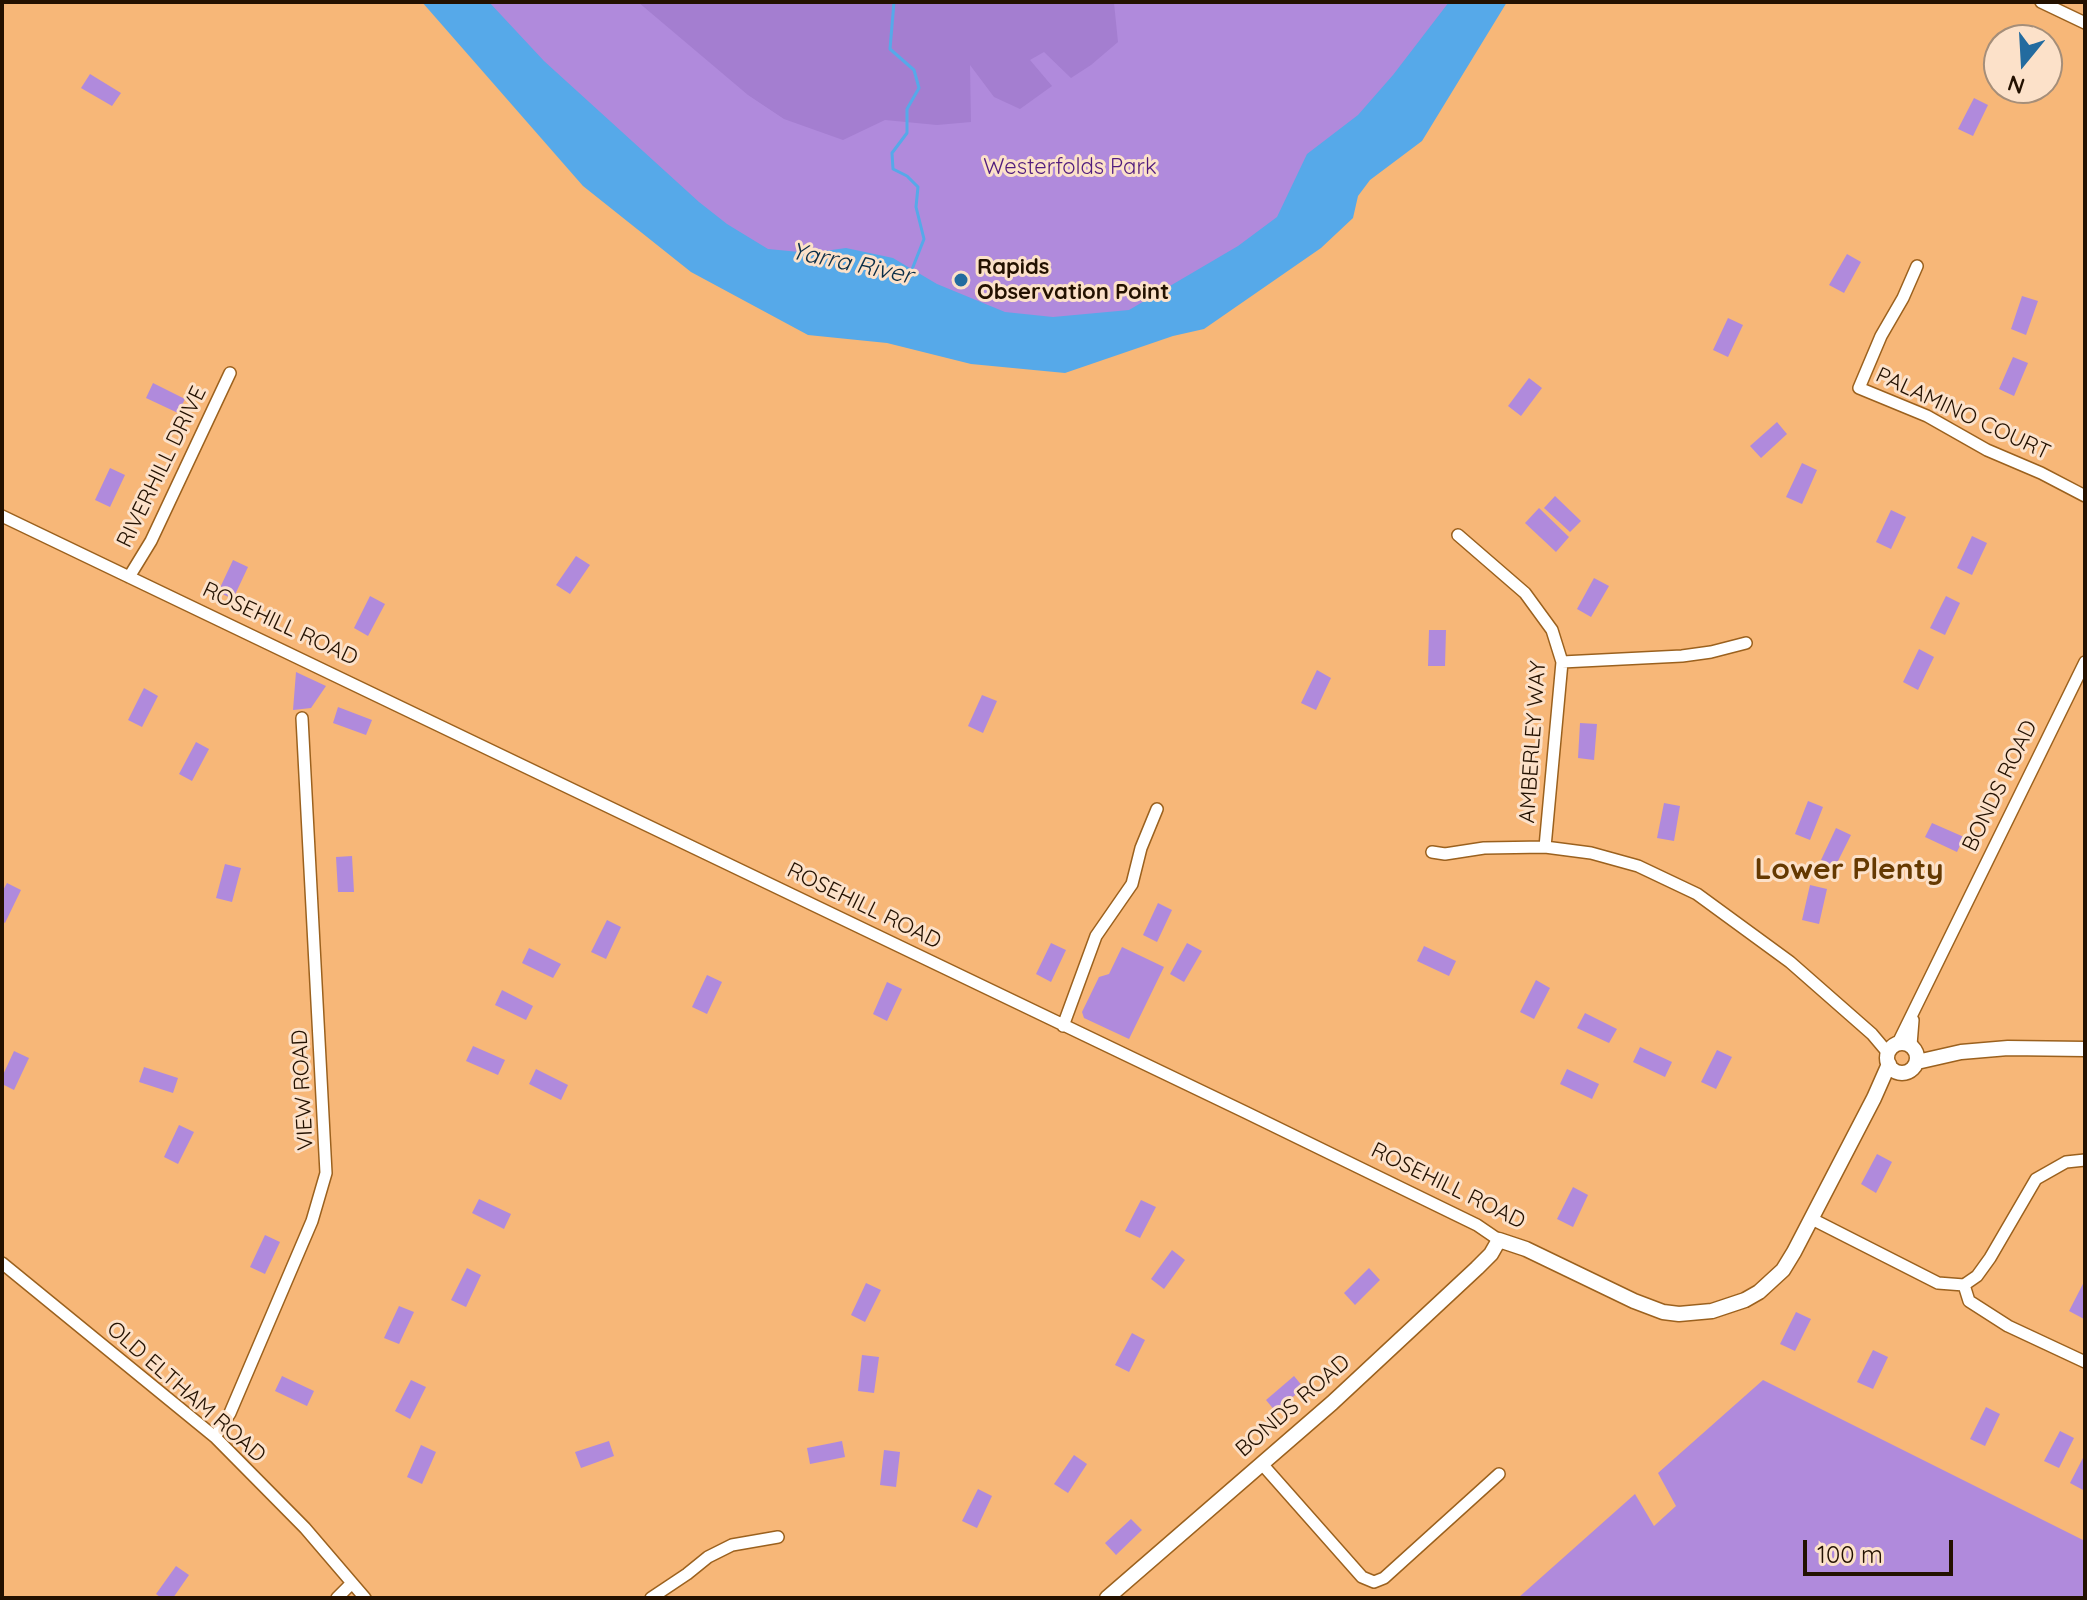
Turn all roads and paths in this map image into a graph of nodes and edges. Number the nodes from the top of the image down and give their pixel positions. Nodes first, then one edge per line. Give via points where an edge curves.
1 (2041, 2) edge
2 (2085, 23) edge
3 (1917, 266) dead end
4 (230, 373) dead end
5 (2085, 496) edge
6 (2, 516) edge
7 (1458, 535) dead end
8 (129, 577) junction
9 (1746, 643) dead end
10 (1562, 662) junction
11 (2085, 662) edge
12 (302, 718) dead end
13 (1157, 809) dead end
14 (1545, 847) junction
15 (1432, 852) dead end
16 (1063, 1026) junction
17 (2085, 1049) edge
18 (1901, 1054) junction
19 (2085, 1160) edge
20 (1812, 1219) junction
21 (1499, 1240) junction
22 (2, 1263) edge
23 (1964, 1285) junction
24 (1712, 1311) joint
25 (2085, 1362) edge
26 (215, 1437) junction
27 (1262, 1464) junction
28 (1499, 1474) dead end
29 (778, 1537) dead end
30 (352, 1583) junction
31 (337, 1598) edge
32 (365, 1598) edge
33 (651, 1598) edge
34 (1107, 1598) edge

1 - 2 street
3 - 5 street, PALAMINO COURT via 1859,388 1927,416
4 - 8 street, RIVERHILL DRIVE
6 - 8 street, ROSEHILL ROAD
7 - 10 street, AMBERLEY WAY via 1525,593 1552,630
8 - 16 street, ROSEHILL ROAD
9 - 10 street via 1682,656
10 - 14 street, AMBERLEY WAY
11 - 18 street, BONDS ROAD via 1913,1015
12 - 26 street, VIEW ROAD via 326,1173 312,1221
13 - 16 street via 1132,884 1096,936
14 - 15 street
14 - 18 street, AMBERLEY WAY via 1638,866 1697,894
16 - 21 street, ROSEHILL ROAD
17 - 18 street
18 - 20 street, BONDS ROAD
19 - 23 street via 2066,1162 2036,1179 1990,1258
20 - 23 street via 1938,1283
20 - 24 street, BONDS ROAD via 1773,1281 1745,1300
21 - 24 street, ROSEHILL ROAD via 1649,1307 1679,1314
21 - 27 street, BONDS ROAD via 1477,1268
22 - 26 street, OLD ELTHAM ROAD
23 - 25 street via 1969,1301 2008,1326
26 - 30 street, OLD ELTHAM ROAD
27 - 28 street via 1362,1577 1374,1582
27 - 34 street, BONDS ROAD
29 - 33 street via 732,1545
30 - 31 street
30 - 32 street, OLD ELTHAM ROAD

